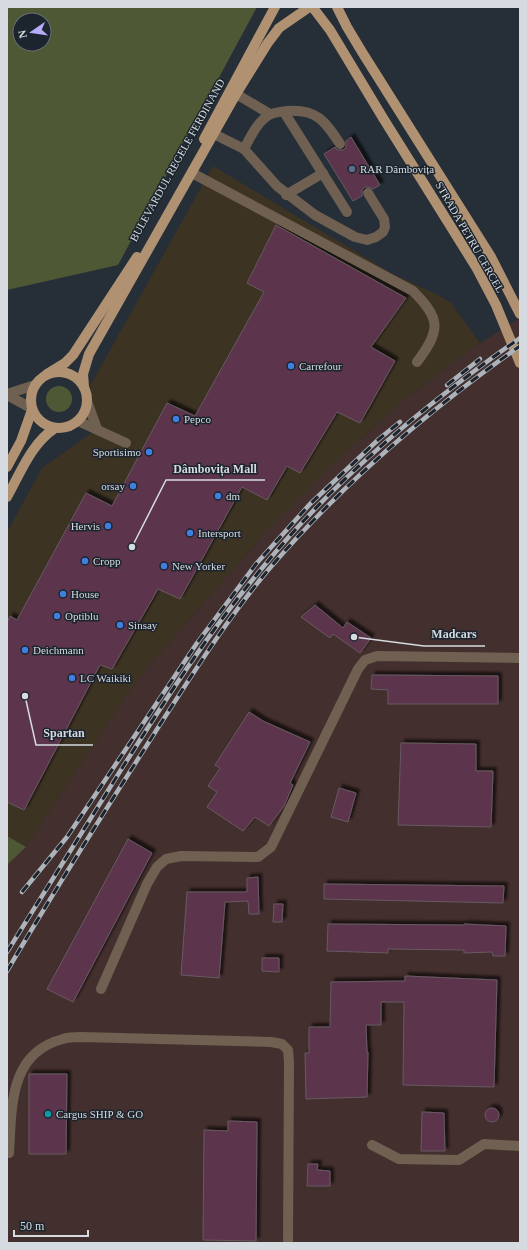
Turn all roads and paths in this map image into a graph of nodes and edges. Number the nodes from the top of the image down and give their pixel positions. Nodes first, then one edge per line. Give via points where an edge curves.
1 (275, 7) edge
2 (337, 7) edge
3 (313, 8) edge
4 (236, 94) junction
5 (284, 112) junction
6 (270, 114) junction
7 (214, 134) junction
8 (340, 144) dead end
9 (244, 149) junction
10 (192, 173) junction
11 (323, 173) junction
12 (368, 192) dead end
13 (286, 194) junction
14 (347, 212) dead end
15 (520, 314) edge
16 (418, 362) dead end
17 (520, 363) edge
18 (47, 374) junction
19 (35, 385) junction
20 (84, 387) junction
21 (7, 394) edge
22 (87, 401) junction
23 (32, 409) junction
24 (78, 421) junction
25 (55, 428) junction
26 (97, 429) junction
27 (126, 443) dead end
28 (7, 467) edge
29 (7, 496) edge
30 (520, 658) edge
31 (101, 989) dead end
32 (372, 1145) dead end
33 (520, 1146) edge
34 (10, 1153) dead end
35 (288, 1243) edge

1 - 18 main road, BULEVARDUL REGELE FERDINAND via 159,222 73,355
2 - 15 main road, STRADA PETRU CERCEL via 358,46 491,257
3 - 4 main road, BULEVARDUL REGELE FERDINAND via 279,28
3 - 17 main road, STRADA PETRU CERCEL via 330,30 476,267 496,305
4 - 6 lane
4 - 7 main road, BULEVARDUL REGELE FERDINAND
5 - 6 lane
5 - 8 lane via 310,112 322,120
5 - 11 lane
6 - 9 lane via 256,129
7 - 9 lane
7 - 10 main road, BULEVARDUL REGELE FERDINAND
9 - 13 lane
10 - 16 lane via 413,291 427,305 435,327 433,338
10 - 20 main road, BULEVARDUL REGELE FERDINAND via 89,354 83,374
11 - 13 lane
11 - 14 lane
12 - 13 lane via 384,219 385,227 383,232 367,240 355,237 315,215
18 - 19 main road, BULEVARDUL REGELE FERDINAND
18 - 20 main road via 64,372 72,375
19 - 21 lane
19 - 23 main road via 31,393
20 - 22 main road
21 - 23 lane
22 - 24 main road via 83,415
22 - 26 lane
23 - 25 main road via 40,422
23 - 28 main road via 23,437
24 - 25 main road via 72,426
24 - 26 lane
25 - 29 main road via 34,448
26 - 27 lane
30 - 31 lane via 377,656 365,660 358,668 271,846 258,857 181,856 166,859 157,867 147,884
32 - 33 lane via 399,1159 459,1160 484,1144
34 - 35 lane via 13,1098 18,1077 33,1054 45,1045 63,1038 81,1037 282,1044 288,1050 290,1062

